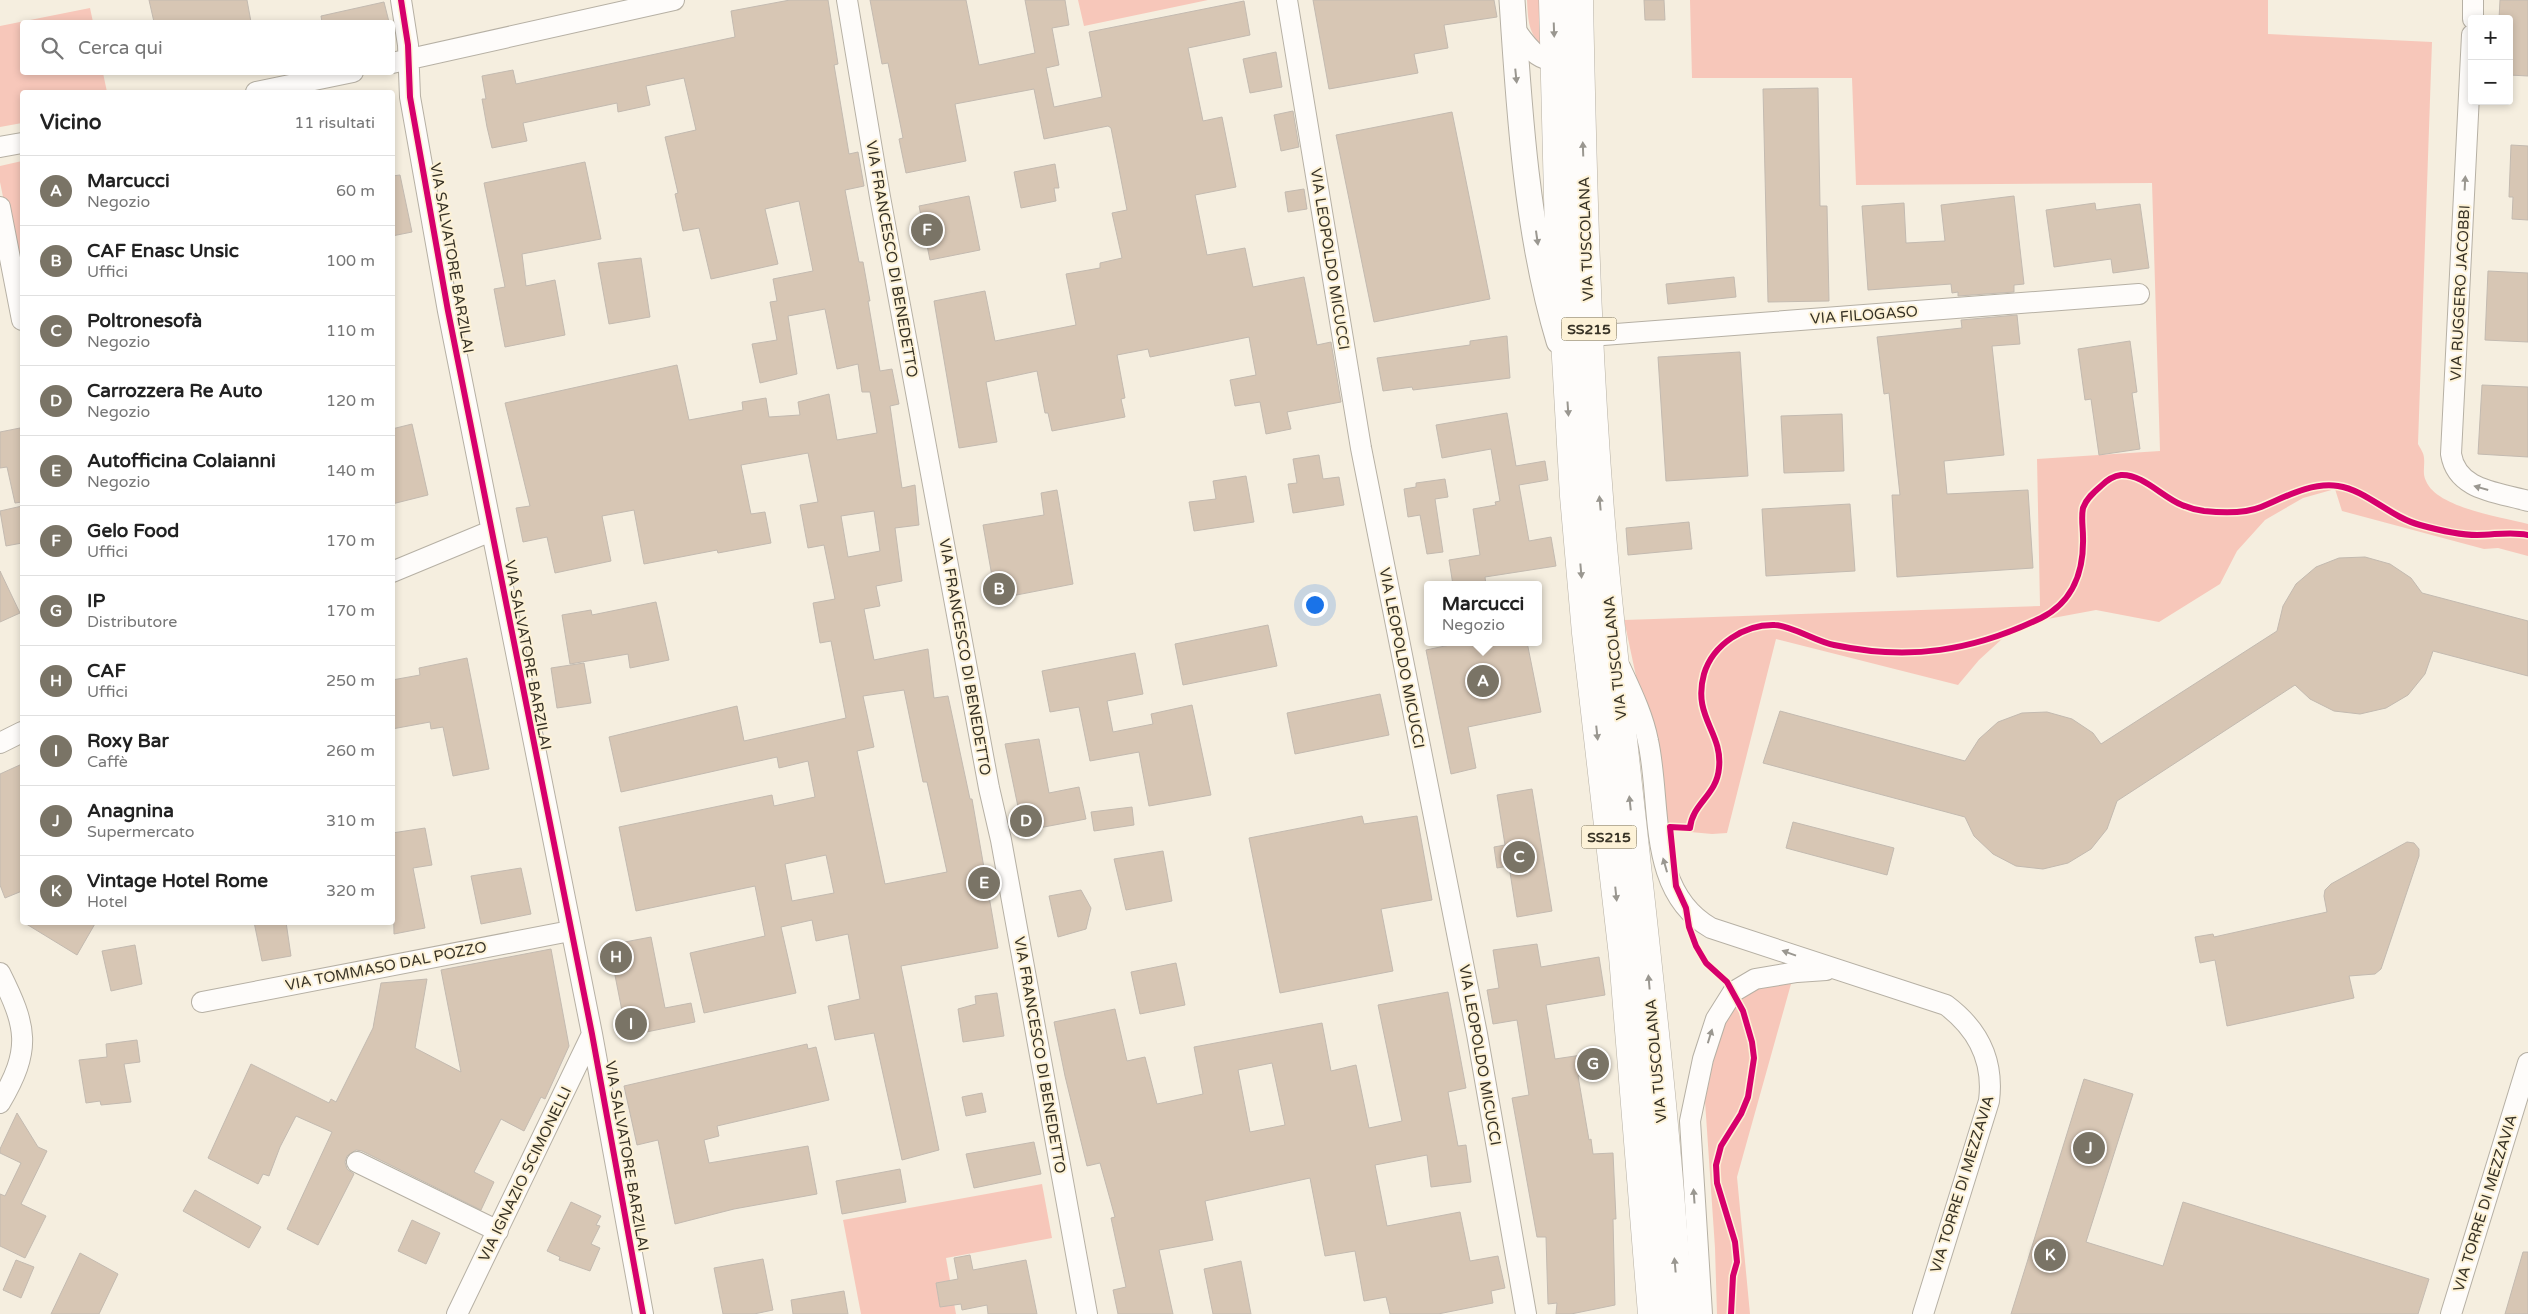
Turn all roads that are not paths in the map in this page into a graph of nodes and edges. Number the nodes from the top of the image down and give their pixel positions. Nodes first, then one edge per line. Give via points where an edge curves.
1 (401, 0) edge
2 (674, 0) edge
3 (847, 0) edge
4 (1287, 0) edge
5 (1512, 0) edge
6 (1553, 0) edge
7 (1579, 0) edge
8 (2473, 0) edge
9 (2472, 15) edge
10 (1514, 28) junction
11 (1580, 43) junction
12 (1555, 60) junction
13 (2471, 60) edge
14 (401, 62) edge
15 (338, 75) edge
16 (266, 90) edge
17 (20, 143) edge
18 (0, 147) edge
19 (0, 207) edge
20 (2139, 294) dead end
21 (20, 310) edge
22 (1590, 336) junction
23 (1565, 361) junction
24 (2528, 501) edge
25 (491, 531) junction
26 (395, 571) edge
27 (1615, 656) junction
28 (20, 733) edge
29 (0, 743) edge
30 (570, 931) junction
31 (1835, 970) junction
32 (0, 973) edge
33 (202, 1002) dead end
34 (592, 1034) junction
35 (2528, 1063) edge
36 (0, 1103) edge
37 (357, 1162) dead end
38 (498, 1231) junction
39 (457, 1314) edge
40 (642, 1314) edge
41 (1087, 1314) edge
42 (1526, 1314) edge
43 (1652, 1314) edge
44 (1679, 1314) edge
45 (1702, 1314) edge
46 (1922, 1314) edge
47 (2451, 1314) edge

1 - 14 street, VIA SALVATORE BARZILAI
2 - 14 street
3 - 41 street, VIA FRANCESCO DI BENEDETTO via 896,284
4 - 42 street, VIA LEOPOLDO MICUCCI via 1361,448 1477,1034
5 - 10 street, VIA TUSCOLANA
6 -> 12 main road, VIA TUSCOLANA / SS215
7 - 11 main road, VIA TUSCOLANA / SS215
8 - 9 street
10 - 12 street via 1535,55
10 -> 23 street, VIA TUSCOLANA via 1522,127 1542,275
11 - 12 street via 1566,56
22 -> 11 main road, VIA TUSCOLANA / SS215
12 - 23 main road, VIA TUSCOLANA / SS215
24 -> 13 street, VIA RUGGERO JACOBBI via 2470,484 2456,472 2451,454
14 - 25 street, VIA SALVATORE BARZILAI
15 - 16 street
17 - 18 street
19 - 21 street
20 - 22 street, VIA FILOGASO
27 -> 22 main road, VIA TUSCOLANA / SS215 via 1599,494
23 -> 43 main road, VIA TUSCOLANA / SS215 via 1575,515 1623,956
25 - 26 street
25 - 30 street, VIA SALVATORE BARZILAI
31 -> 27 street, VIA TORRE DI MEZZAVIA via 1711,928 1682,903 1663,858 1654,775 1644,726
44 -> 27 main road, VIA TUSCOLANA / SS215 via 1649,978
28 - 29 street
30 - 33 street, VIA TOMMASO DAL POZZO
30 - 34 street, VIA SALVATORE BARZILAI
45 -> 31 street, VIA TORRE DI MEZZAVIA via 1690,1122 1703,1059 1716,1019 1733,992 1755,979
31 - 46 street, VIA TORRE DI MEZZAVIA via 1946,1006 1975,1033 1988,1064 1990,1088 1986,1111
32 - 36 street via 18,1014 23,1046 15,1077
34 - 38 street, VIA IGNAZIO SCIMONELLI
34 - 40 street, VIA SALVATORE BARZILAI
35 - 47 street, VIA TORRE DI MEZZAVIA
37 - 38 street
38 - 39 street, VIA IGNAZIO SCIMONELLI

